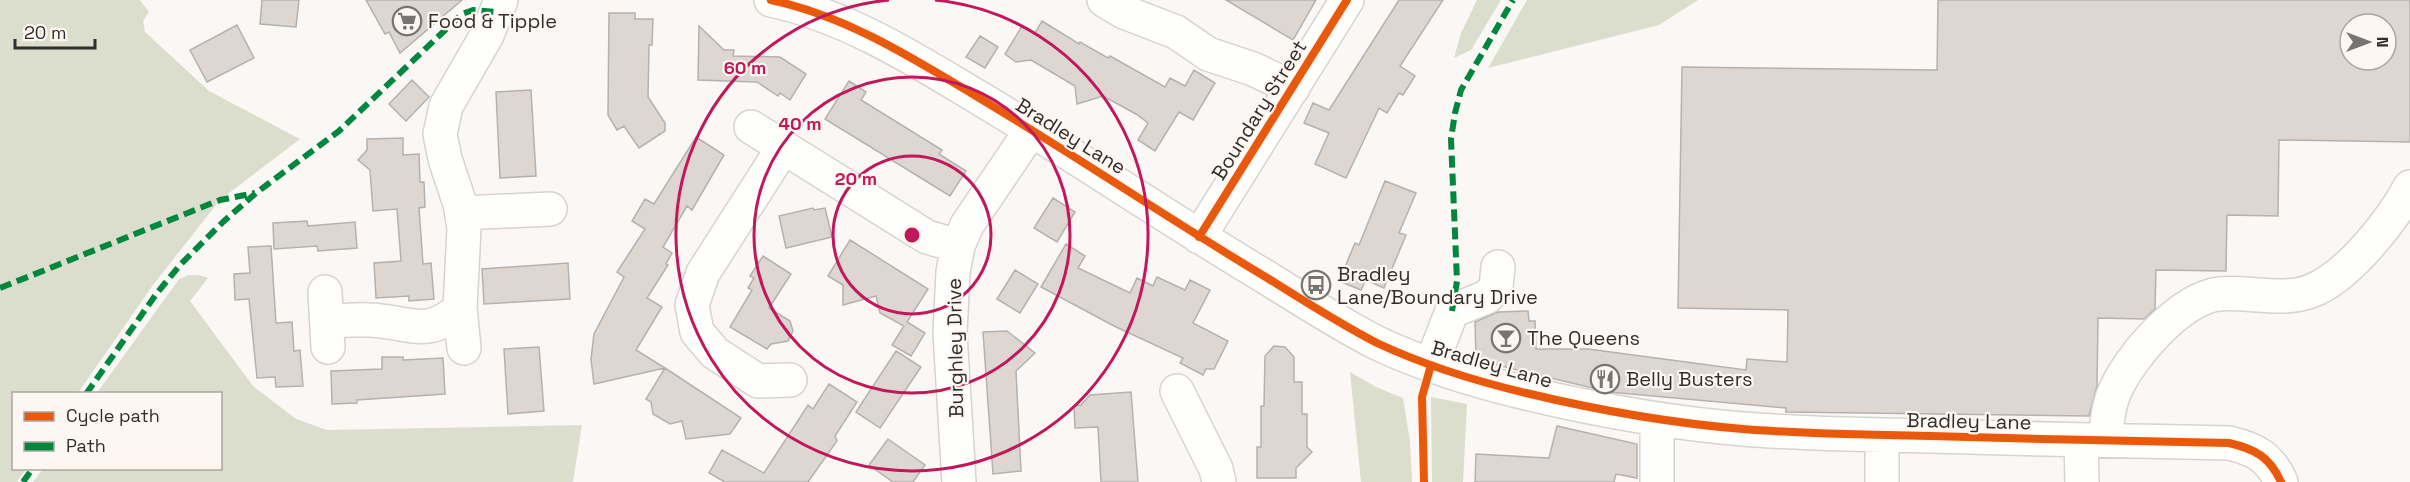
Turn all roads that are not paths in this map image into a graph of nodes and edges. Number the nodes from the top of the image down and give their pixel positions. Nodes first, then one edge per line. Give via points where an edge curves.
1 (501, 0) edge
2 (771, 0) edge
3 (1104, 0) edge
4 (1347, 0) edge
5 (1293, 88) junction
6 (751, 127) dead end
7 (1032, 129) junction
8 (783, 148) junction
9 (2410, 187) edge
10 (550, 209) dead end
11 (462, 213) junction
12 (1199, 237) junction
13 (958, 246) junction
14 (1498, 267) dead end
15 (460, 308) junction
16 (327, 320) dead end
17 (464, 348) dead end
18 (1431, 365) junction
19 (790, 380) dead end
20 (1177, 391) dead end
21 (1657, 419) junction
22 (1882, 435) junction
23 (2093, 440) junction
24 (959, 482) edge
25 (1219, 482) edge
26 (1657, 482) edge
27 (1882, 482) edge
28 (2082, 482) edge
29 (2281, 482) edge

1 - 11 street via 487,35 446,106 440,134
2 - 7 street, Bradley Lane via 838,21 901,51
3 - 5 street via 1143,21 1176,32 1208,54
4 - 5 street, Boundary Street
5 - 12 street, Boundary Street
6 - 8 street
7 - 12 street, Bradley Lane
7 - 13 street, Burghley Drive via 979,205
8 - 13 street via 927,237
8 - 19 street via 703,273 692,305 697,332 715,353 758,381
9 - 23 street via 2398,209 2364,249 2329,282 2309,292 2289,295 2218,294 2196,302 2176,317 2125,371
10 - 11 street
11 - 15 street
12 - 18 street, Bradley Lane via 1358,332
13 - 24 street, Burghley Drive via 952,272 950,333
14 - 18 street via 1496,287 1487,297 1452,311
15 - 16 street via 450,319 429,327
15 - 17 street
18 - 21 street, Bradley Lane via 1561,402
20 - 25 street via 1189,437 1216,469
21 - 22 street, Bradley Lane via 1741,429
21 - 26 street
22 - 23 street, Bradley Lane
22 - 27 street
23 - 28 street
23 - 29 street, Bradley Lane via 2249,448 2264,457

